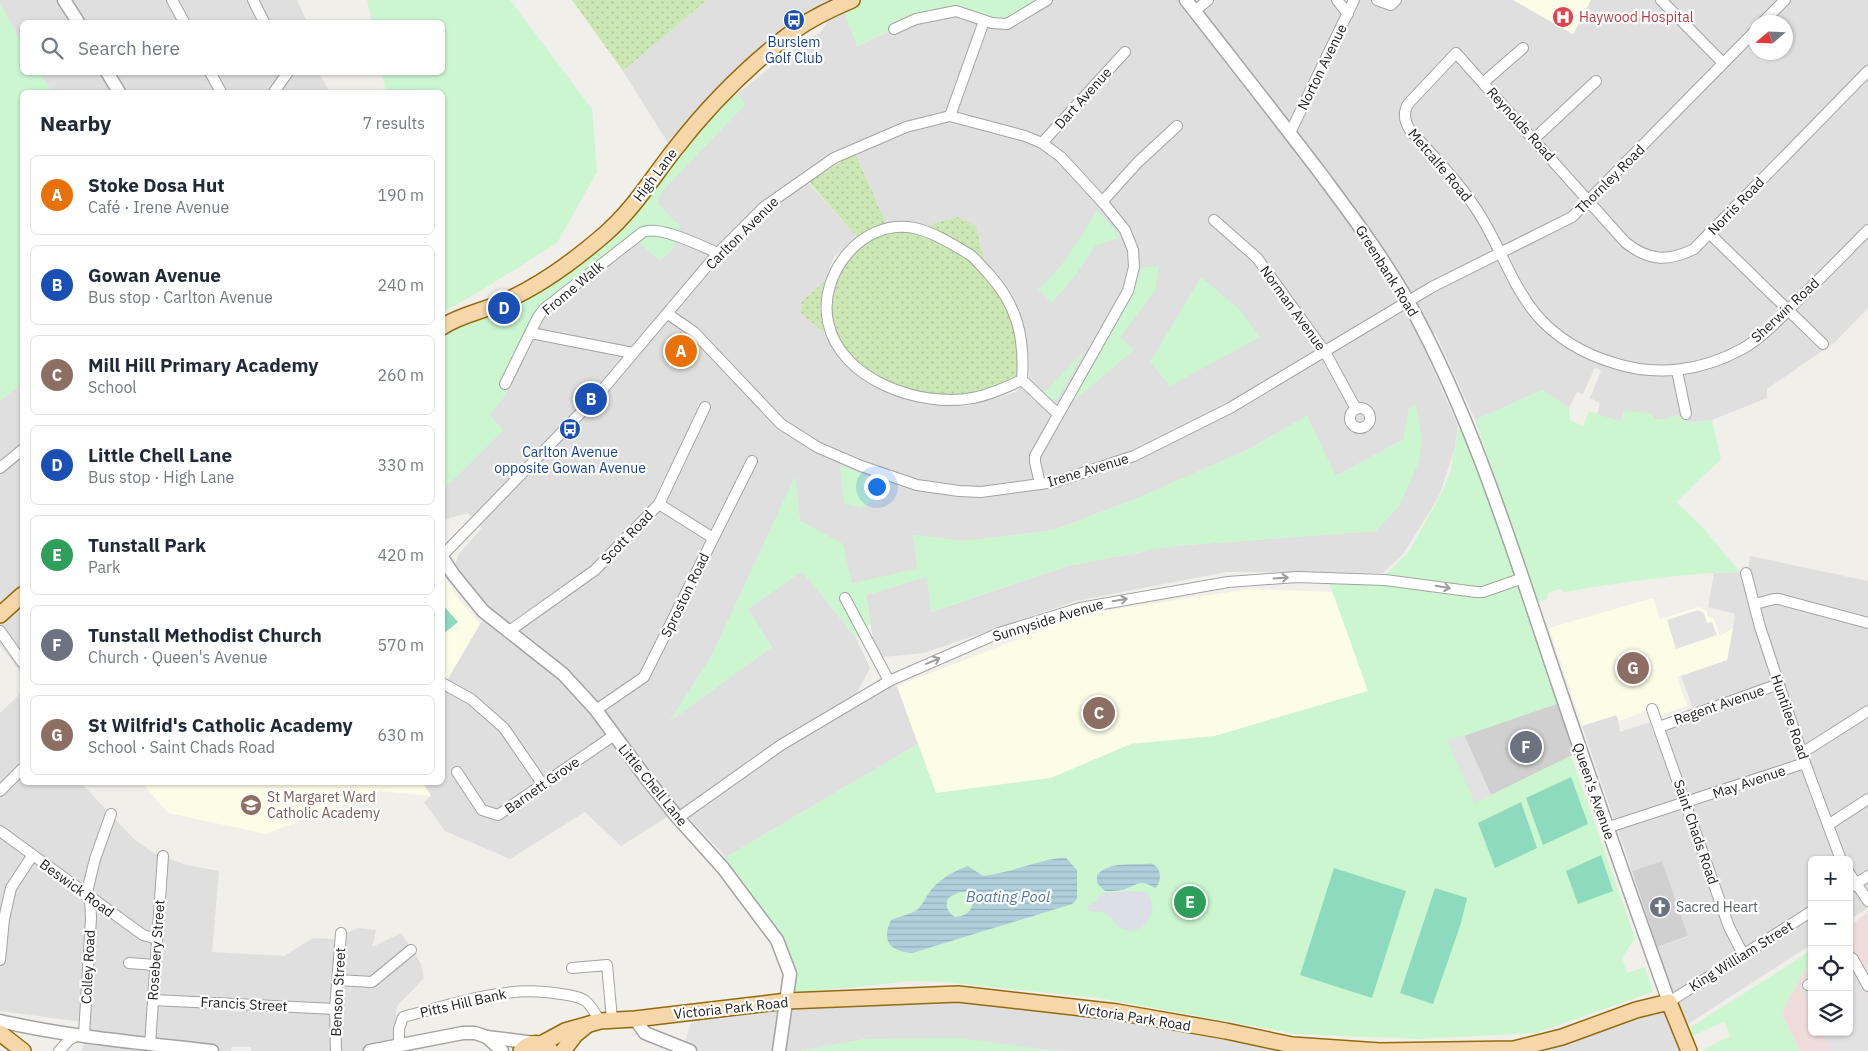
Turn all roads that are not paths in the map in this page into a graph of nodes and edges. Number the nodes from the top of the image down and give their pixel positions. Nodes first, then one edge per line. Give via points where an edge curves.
1 (64, 0) edge
2 (172, 0) edge
3 (253, 0) edge
4 (852, 0) edge
5 (1047, 0) edge
6 (1186, 0) edge
7 (1208, 0) edge
8 (1337, 0) edge
9 (1354, 0) edge
10 (1377, 0) edge
11 (1396, 0) edge
12 (1662, 0) edge
13 (1785, 0) edge
14 (1194, 11) junction
15 (1348, 14) junction
16 (1770, 15) edge
17 (77, 20) edge
18 (183, 20) edge
19 (263, 20) edge
20 (984, 21) junction
21 (894, 28) dead end
22 (1748, 38) edge
23 (1523, 48) dead end
24 (1125, 52) dead end
25 (1452, 57) joint
26 (1724, 63) junction
27 (1868, 71) edge
28 (109, 75) edge
29 (212, 75) edge
30 (286, 75) edge
31 (1596, 81) dead end
32 (1484, 82) junction
33 (118, 90) edge
34 (220, 90) edge
35 (275, 90) edge
36 (950, 116) junction
37 (1177, 126) dead end
38 (1290, 133) junction
39 (1534, 139) junction
40 (1042, 144) junction
41 (1589, 201) junction
42 (1102, 202) junction
43 (1214, 220) dead end
44 (1868, 230) edge
45 (1710, 233) junction
46 (718, 253) junction
47 (1500, 254) junction
48 (1408, 302) junction
49 (1789, 310) junction
50 (668, 314) junction
51 (445, 326) edge
52 (530, 333) junction
53 (1823, 344) dead end
54 (1325, 352) junction
55 (633, 353) junction
56 (1677, 371) junction
57 (1022, 380) junction
58 (505, 384) dead end
59 (705, 407) dead end
60 (1356, 409) dead end
61 (1058, 414) junction
62 (1686, 414) dead end
63 (20, 452) edge
64 (752, 461) dead end
65 (0, 468) edge
66 (1040, 484) junction
67 (659, 504) junction
68 (713, 538) junction
69 (445, 554) edge
70 (445, 562) edge
71 (1746, 573) dead end
72 (1523, 578) junction
73 (20, 597) edge
74 (845, 598) dead end
75 (1755, 604) junction
76 (0, 615) edge
77 (1868, 623) edge
78 (0, 631) edge
79 (508, 632) junction
80 (20, 659) edge
81 (889, 681) junction
82 (1779, 684) junction
83 (445, 685) edge
84 (1652, 709) dead end
85 (596, 710) junction
86 (1868, 710) edge
87 (1659, 727) junction
88 (613, 736) junction
89 (1804, 758) junction
90 (20, 770) edge
91 (457, 772) dead end
92 (543, 784) junction
93 (0, 791) edge
94 (1868, 799) edge
95 (1687, 803) junction
96 (110, 814) dead end
97 (678, 818) junction
98 (1828, 825) junction
99 (1606, 828) junction
100 (0, 832) edge
101 (32, 856) junction
102 (163, 856) dead end
103 (1840, 856) edge
104 (1868, 876) edge
105 (1853, 885) edge
106 (1853, 887) edge
107 (88, 897) junction
108 (1868, 901) edge
109 (1808, 913) edge
110 (2, 920) edge
111 (341, 933) dead end
112 (157, 939) junction
113 (411, 950) dead end
114 (1743, 954) junction
115 (1853, 959) edge
116 (0, 960) edge
117 (129, 963) dead end
118 (154, 965) junction
119 (572, 968) dead end
120 (338, 980) junction
121 (1868, 986) edge
122 (153, 1000) junction
123 (787, 1001) junction
124 (1670, 1002) junction
125 (335, 1009) junction
126 (635, 1018) junction
127 (0, 1021) edge
128 (601, 1021) junction
129 (0, 1033) edge
130 (81, 1035) junction
131 (487, 1037) junction
132 (150, 1044) junction
133 (399, 1046) junction
134 (542, 1046) edge
135 (23, 1051) edge
136 (59, 1051) edge
137 (212, 1051) edge
138 (336, 1051) edge
139 (370, 1051) edge
140 (502, 1051) edge
141 (521, 1051) edge
142 (563, 1051) edge
143 (690, 1051) edge
144 (779, 1051) edge
145 (1689, 1051) edge

1 - 17 street
2 - 18 street
3 - 19 street
4 - 51 main road, High Lane via 796,29 724,92 689,131 623,216 583,252 533,288
5 - 20 street via 1007,24
6 - 14 street, Greenbank Road
7 - 14 street
8 - 15 street
9 - 15 street, Norton Avenue
10 - 11 street via 1391,5
12 - 26 street
13 - 16 street
14 - 38 street, Greenbank Road
15 - 38 street, Norton Avenue
20 - 21 street via 956,11 916,19
20 - 36 street
22 - 26 street, Thornley Road
23 - 32 street
24 - 40 street, Dart Avenue
25 - 32 street, Reynolds Road via 1456,53
25 - 47 street, Metcalfe Road via 1408,104 1405,120 1410,130 1468,196
26 - 41 street, Thornley Road
27 - 45 street, Norris Road
28 - 33 street
29 - 34 street
30 - 35 street
31 - 39 street
32 - 39 street, Reynolds Road
36 - 40 street, Carlton Avenue via 1025,136
36 - 46 street, Carlton Avenue via 906,127 834,158 764,207
37 - 42 street
38 - 48 street, Greenbank Road via 1375,248
39 - 41 street, Reynolds Road
40 - 42 street, Carlton Avenue via 1061,157
41 - 45 street, Norris Road via 1624,242 1645,255 1672,258 1694,249
41 - 47 street, Thornley Road via 1572,217
42 - 61 street, Carlton Avenue via 1125,230 1133,250 1132,279
43 - 54 street, Norman Avenue via 1257,258
44 - 49 street, Sherwin Road
45 - 49 street
46 - 50 street, Carlton Avenue
46 - 52 street, Frome Walk via 664,232 643,232 544,309
47 - 48 street, Thornley Road
47 - 56 street, Sherwin Road via 1516,288 1554,333 1580,349 1626,367
48 - 54 street, Irene Avenue
48 - 72 street, Greenbank Road via 1433,348 1457,404
49 - 53 street
49 - 56 street, Sherwin Road via 1743,348 1716,362
50 - 55 street, Carlton Avenue
50 - 66 street, Irene Avenue via 694,332 781,424 817,446 861,466 917,485 981,492
52 - 55 street
52 - 58 street, Frome Walk
54 - 60 street, Norman Avenue
54 - 66 street, Irene Avenue via 1230,408 1134,456
55 - 69 street, Carlton Avenue via 598,395
56 - 62 street
57 - 57 street via 974,398 936,399 901,392 868,375 839,349 828,322 827,295 838,266 860,241 882,231 903,228 929,234 974,257 994,279 1015,312 1024,363
57 - 61 street
59 - 67 street, Scott Road
61 - 66 street, Carlton Avenue via 1036,456
63 - 65 street
64 - 68 street, Sproston Road
67 - 68 street
67 - 79 street, Scott Road via 595,570
68 - 85 street, Sproston Road via 644,677
70 - 79 street, Little Chell Lane via 483,611
71 - 75 street, Huntilee Road
81 -> 72 street, Sunnyside Avenue via 999,633 1080,608 1228,582 1297,578 1385,580 1483,592
72 - 99 street, Queen's Avenue
73 - 76 main road
74 - 81 street
75 - 77 street via 1779,599
75 - 82 street, Huntilee Road
78 - 80 street
79 - 85 street, Little Chell Lane via 564,674
81 - 97 street, Sunnyside Avenue via 781,745
82 - 87 street, Regent Avenue
82 - 89 street, Huntilee Road
83 - 92 street via 471,699 504,728
84 - 87 street, Saint Chads Road
85 - 88 street, Little Chell Lane
86 - 89 street, May Avenue
87 - 95 street, Saint Chads Road
88 - 92 street, Barnett Grove
88 - 97 street, Little Chell Lane
89 - 95 street, May Avenue
89 - 98 street, Huntilee Road
90 - 93 street
91 - 92 street, Barnett Grove via 482,810 498,815
94 - 98 street
95 - 99 street, May Avenue
95 - 114 street, Saint Chads Road via 1728,927
96 - 107 street, Colley Road via 95,859
97 - 123 street, Little Chell Lane via 723,868 777,940 790,974
98 - 103 street, Huntilee Road
99 - 124 street, Queen's Avenue
100 - 101 street, Beswick Road
101 - 107 street, Beswick Road
101 - 110 street via 11,888
102 - 112 street, Rosebery Street
104 - 105 street
106 - 108 street
107 - 112 street, Beswick Road via 143,936
107 - 130 street, Colley Road via 91,918
109 - 114 street, King William Street
110 - 116 street
111 - 120 street, Benson Street
112 - 118 street, Rosebery Street
113 - 120 street via 372,982
114 - 124 street, King William Street
115 - 121 street
117 - 118 street
118 - 122 street, Rosebery Street
119 - 128 street via 607,964
120 - 125 street, Benson Street
122 - 125 street, Francis Street
122 - 132 street, Rosebery Street
123 - 124 main road, Victoria Park Road via 958,994 1117,1012 1292,1045 1380,1051 1514,1049
123 - 126 main road, Victoria Park Road
123 - 144 street, Little Chell Lane
124 - 145 main road
125 - 138 street, Benson Street
126 - 128 main road, Victoria Park Road
126 - 143 street via 645,1034
127 - 130 street
128 - 133 street, Pitts Hill Bank via 585,1000 550,992 513,992 482,996 403,1017
128 - 134 main road, Victoria Park Road via 565,1031
128 - 142 main road via 575,1035
129 - 135 main road
130 - 132 street
130 - 136 street via 69,1040
131 - 133 street via 463,1034
131 - 134 street
131 - 140 street
132 - 137 street
133 - 139 street
134 - 141 main road, Victoria Park Road via 524,1047

